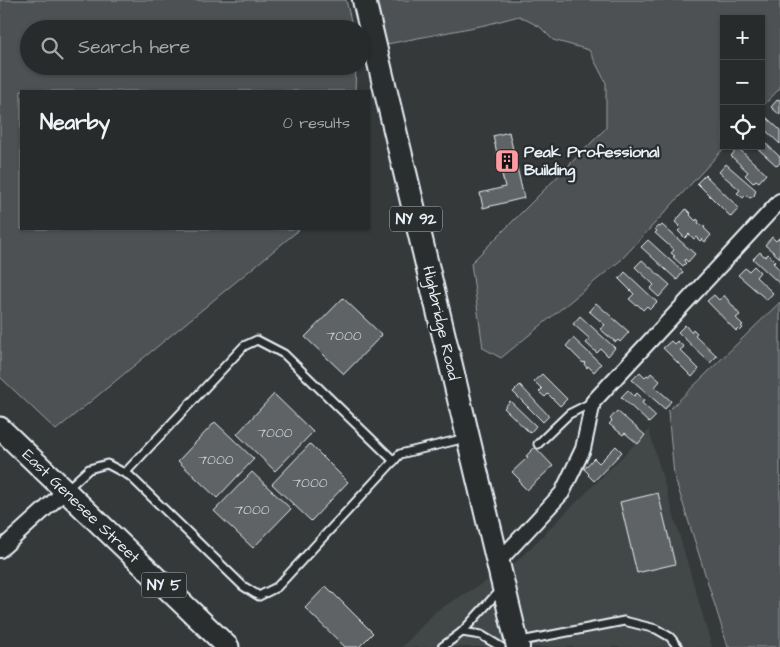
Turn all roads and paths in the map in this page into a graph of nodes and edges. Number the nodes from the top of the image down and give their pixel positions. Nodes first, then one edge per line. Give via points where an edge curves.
1 (364, 0) edge
2 (369, 20) edge
3 (370, 25) edge
4 (780, 200) edge
5 (593, 402) junction
6 (0, 428) edge
7 (468, 437) junction
8 (538, 444) dead end
9 (394, 460) junction
10 (125, 473) junction
11 (65, 491) junction
12 (2, 545) edge
13 (498, 562) junction
14 (504, 586) junction
15 (462, 632) junction
16 (450, 644) edge
17 (512, 645) edge
18 (228, 647) edge
19 (442, 647) edge
20 (678, 647) edge

1 - 2 highway, Highbridge Road / NY 92
3 - 7 highway, Highbridge Road / NY 92
4 - 5 street
5 - 8 lane via 569,414
5 - 13 street via 583,449 562,493
6 - 11 main road, East Genesee Street / NY 5
7 - 9 lane via 400,454
7 - 13 highway, Highbridge Road / NY 92
9 - 10 lane via 284,354 257,340 244,346
9 - 10 lane via 277,587 259,596 243,586
10 - 11 lane via 107,464 89,469
11 - 12 street
11 - 18 main road, East Genesee Street / NY 5
13 - 14 highway, Highbridge Road / NY 92
14 - 15 lane
14 - 17 highway, Highbridge Road / NY 92
15 - 16 lane
15 - 17 lane
16 - 19 lane
17 - 20 lane via 624,620 656,629

